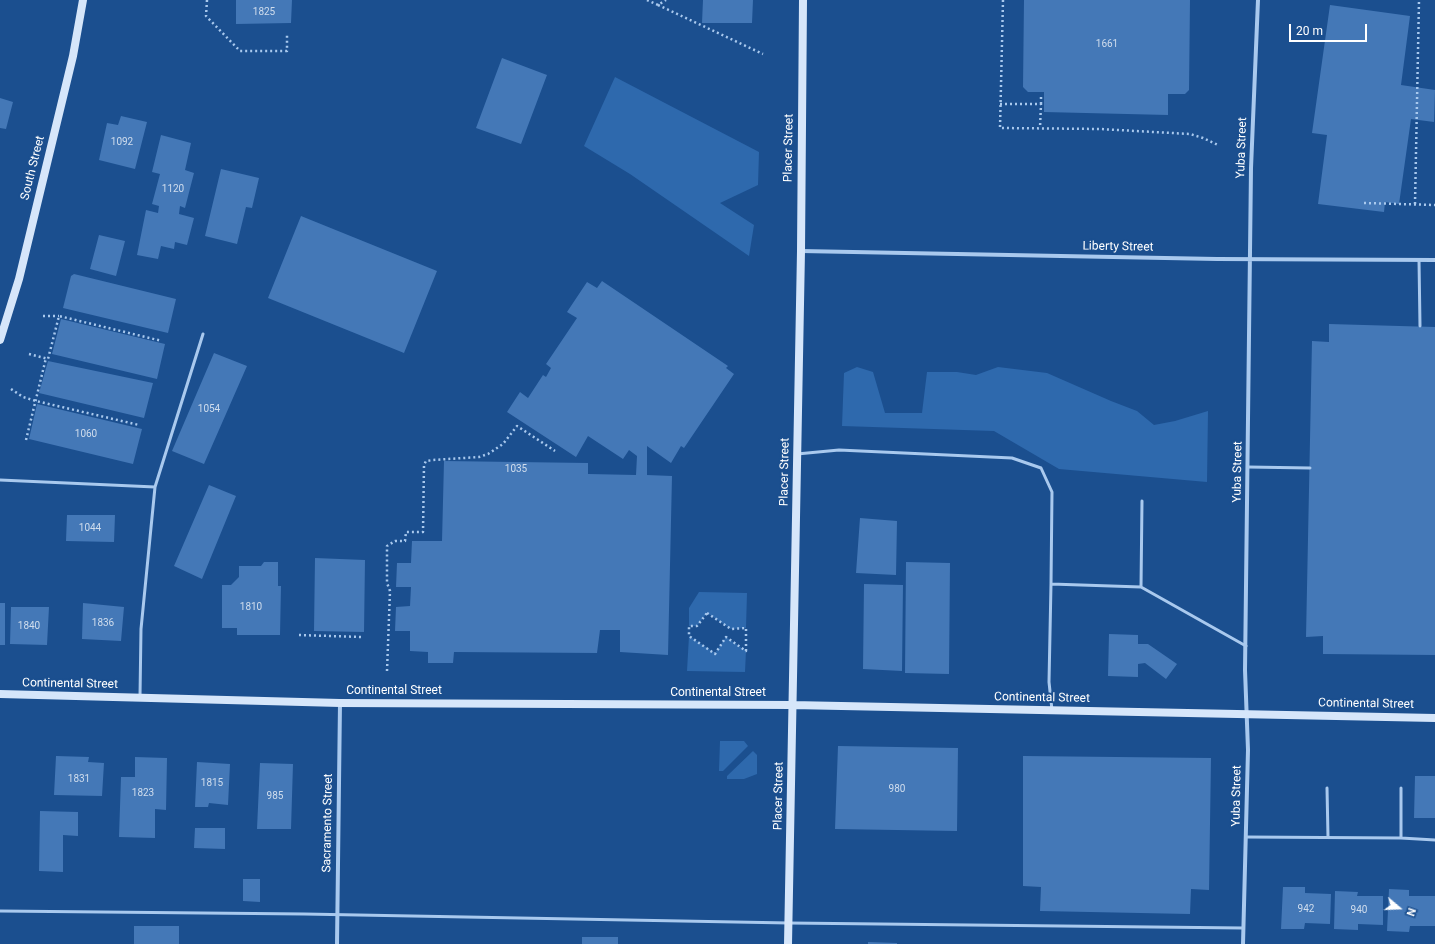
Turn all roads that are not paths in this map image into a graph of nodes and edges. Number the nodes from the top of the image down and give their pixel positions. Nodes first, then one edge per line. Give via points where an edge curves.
1 (83, 0) edge
2 (803, 0) edge
3 (1258, 0) edge
4 (800, 251) junction
5 (1251, 259) junction
6 (1419, 260) junction
7 (1435, 260) edge
8 (1420, 326) dead end
9 (203, 334) dead end
10 (0, 340) edge
11 (797, 454) junction
12 (1248, 467) junction
13 (1310, 468) dead end
14 (0, 480) edge
15 (155, 487) junction
16 (1142, 501) dead end
17 (1051, 584) junction
18 (1142, 587) junction
19 (1246, 646) junction
20 (0, 694) edge
21 (140, 698) junction
22 (340, 703) junction
23 (792, 705) junction
24 (1052, 710) junction
25 (1246, 714) junction
26 (1435, 718) edge
27 (1327, 788) dead end
28 (1401, 788) dead end
29 (1246, 837) junction
30 (1328, 837) junction
31 (1401, 838) junction
32 (1435, 840) edge
33 (0, 911) edge
34 (336, 914) junction
35 (789, 923) junction
36 (1243, 928) junction
37 (336, 944) edge
38 (788, 944) edge
39 (1243, 944) edge

1 - 10 street, South Street via 73,56 19,279
2 - 4 street, Placer Street
3 - 5 street, Yuba Street via 1251,168
4 - 5 street, Liberty Street
4 - 11 street, Placer Street
5 - 6 street, Liberty Street
5 - 12 street, Yuba Street
6 - 7 street, Liberty Street
6 - 8 lane
9 - 15 lane
11 - 17 lane via 839,450 1012,458 1041,468 1052,492
11 - 23 street, Placer Street
12 - 13 lane
12 - 19 street, Yuba Street
14 - 15 lane
15 - 21 lane via 141,629
16 - 18 lane
17 - 18 lane
17 - 24 lane via 1049,682
18 - 19 lane
19 - 25 street, Yuba Street
20 - 21 street, Continental Street
21 - 22 street, Continental Street
22 - 23 street, Continental Street
22 - 34 street, Sacramento Street
23 - 24 street, Continental Street
23 - 35 street, Placer Street
24 - 25 street, Continental Street
25 - 26 street, Continental Street
25 - 29 street, Yuba Street
27 - 30 lane
28 - 31 lane
29 - 30 lane
29 - 36 street, Yuba Street
30 - 31 lane
31 - 32 lane
33 - 34 lane
34 - 35 lane
34 - 37 street, Sacramento Street
35 - 36 lane
35 - 38 street, Placer Street
36 - 39 street, Yuba Street

